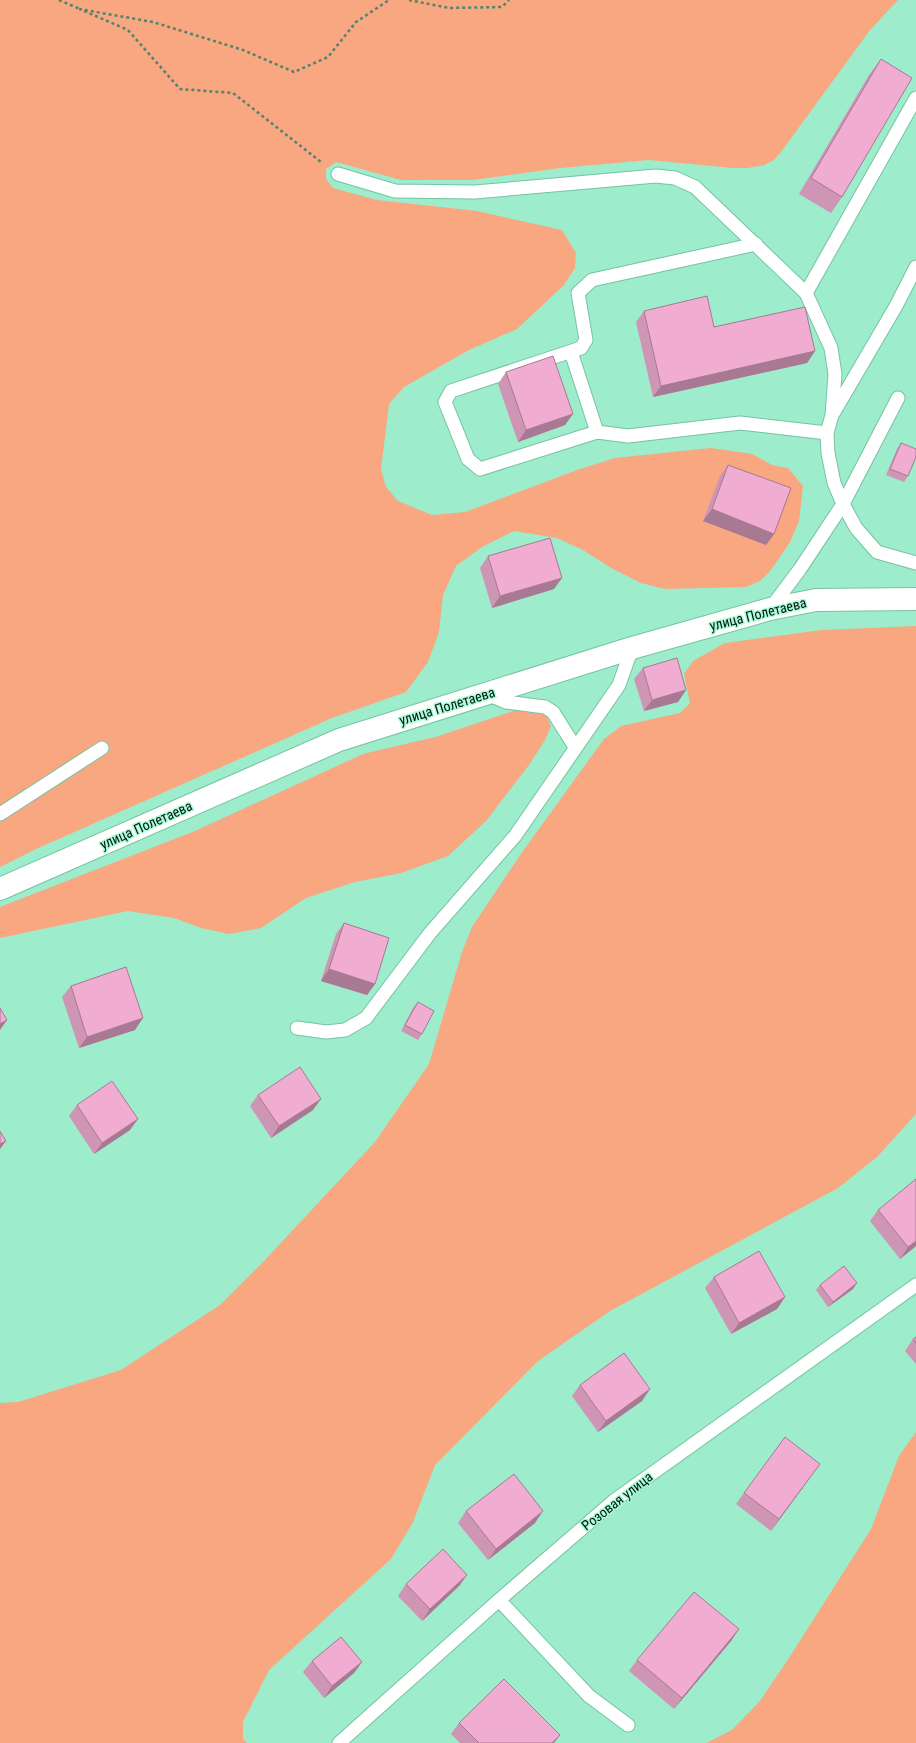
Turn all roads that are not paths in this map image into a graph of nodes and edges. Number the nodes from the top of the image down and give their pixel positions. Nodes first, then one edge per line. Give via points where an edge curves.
1 (916, 98) edge
2 (338, 174) road end
3 (756, 244) junction
4 (916, 267) edge
5 (806, 293) junction
6 (571, 352) junction
7 (898, 398) dead end
8 (832, 415) junction
9 (597, 432) junction
10 (827, 433) junction
11 (843, 504) junction
12 (916, 563) edge
13 (916, 599) edge
14 (770, 609) junction
15 (632, 648) junction
16 (487, 694) junction
17 (576, 747) junction
18 (102, 748) dead end
19 (0, 814) edge
20 (0, 889) edge
21 (298, 1028) dead end
22 (916, 1285) edge
23 (499, 1600) junction
24 (628, 1725) dead end
25 (339, 1743) edge

1 - 5 lane
2 - 3 lane via 395,191 467,192 656,176 675,178 695,187
3 - 5 lane
3 - 6 lane via 592,280 578,293 586,340 581,348
4 - 8 lane
5 - 8 lane via 831,348 835,374
6 - 9 lane
6 - 9 lane via 451,391 445,402 468,459 480,468
7 - 11 lane
8 - 10 lane
9 - 10 lane via 628,436 740,424
10 - 11 lane via 834,483
11 - 12 lane via 856,528 877,552
11 - 14 lane via 800,570
13 - 14 street, улица Полетаева via 816,600
14 - 15 street, улица Полетаева
15 - 16 street, улица Полетаева
15 - 17 lane via 619,685
16 - 17 lane via 506,702 545,706 553,712
16 - 20 street, улица Полетаева via 339,740
17 - 21 lane via 515,836 430,933 366,1018 345,1030 326,1032
18 - 19 lane
22 - 23 lane, Розовая улица via 615,1500
23 - 24 lane via 589,1696
23 - 25 lane, Розовая улица

